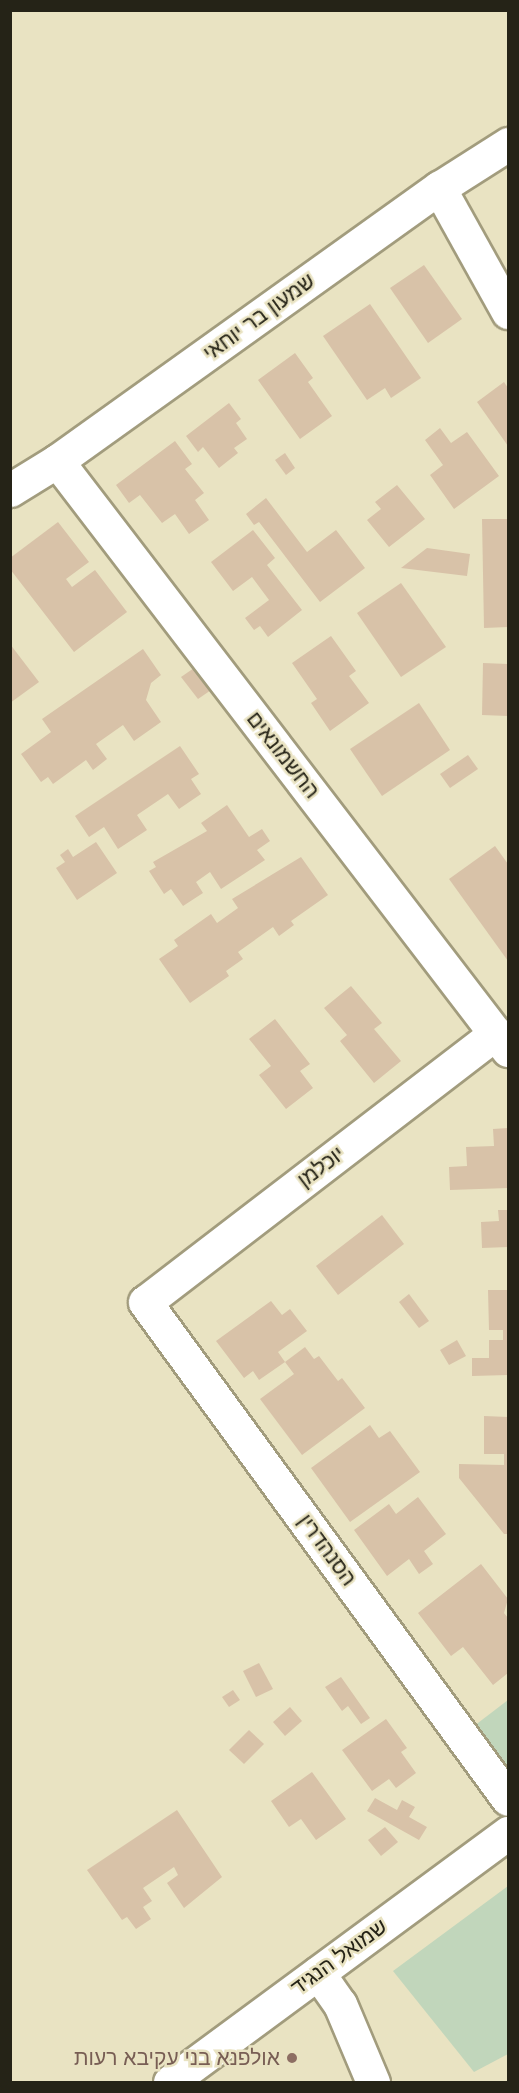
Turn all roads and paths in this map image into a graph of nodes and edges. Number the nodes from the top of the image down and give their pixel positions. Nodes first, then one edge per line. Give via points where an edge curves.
1 (508, 144) edge
2 (439, 188) junction
3 (508, 312) edge
4 (57, 461) junction
5 (10, 490) edge
6 (502, 1042) edge
7 (145, 1302) joint
8 (508, 1799) edge
9 (508, 1833) edge
10 (318, 1973) junction
11 (170, 2082) edge
12 (373, 2082) edge

1 - 2 street, שמעון בר יוחאי
2 - 3 street
2 - 4 street, שמעון בר יוחאי
4 - 5 street, שמעון בר יוחאי
4 - 6 street, החשמונאים
6 - 7 street, יוכלמן
7 - 8 street, הסנהדרין
9 - 10 street, שמואל הנגיד
10 - 11 street, שמואל הנגיד
10 - 12 street via 340,2004

